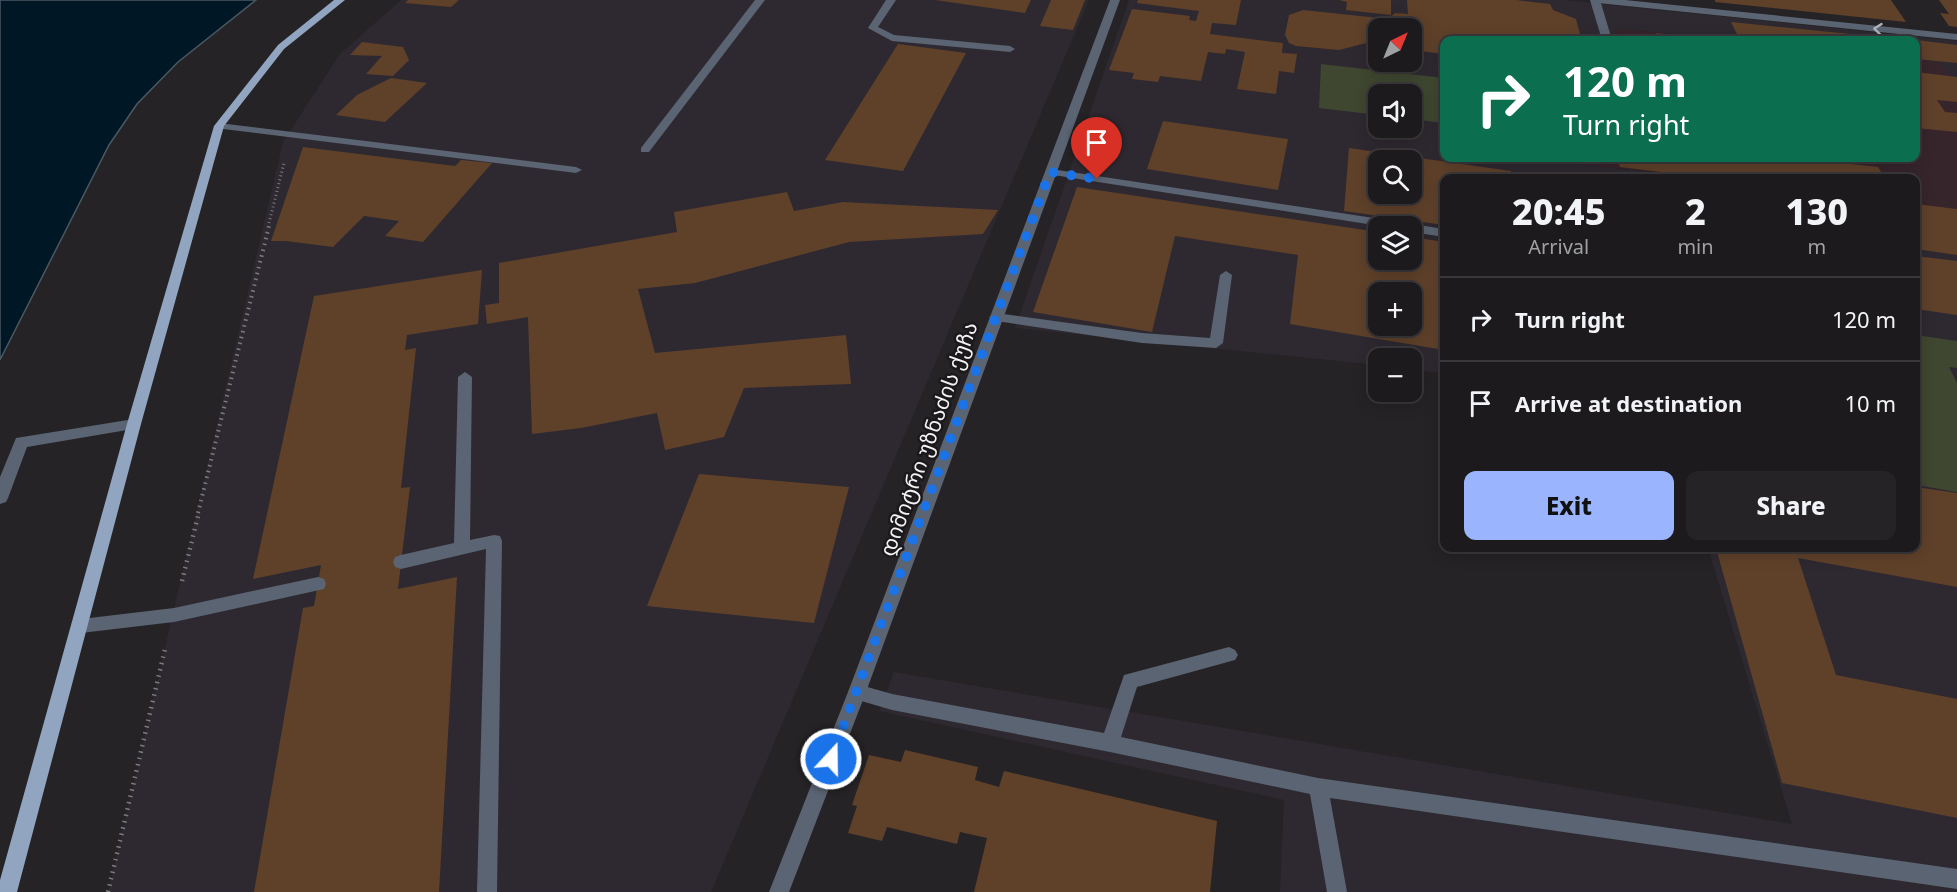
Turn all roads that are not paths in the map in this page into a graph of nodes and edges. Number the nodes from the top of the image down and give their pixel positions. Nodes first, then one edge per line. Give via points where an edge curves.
1 (340, 0) edge
2 (760, 0) edge
3 (891, 0) edge
4 (1115, 0) edge
5 (1597, 0) edge
6 (1606, 36) edge
7 (1957, 37) edge
8 (1010, 50) dead end
9 (219, 126) junction
10 (645, 150) dead end
11 (576, 170) dead end
12 (1050, 172) junction
13 (1368, 221) edge
14 (1422, 230) edge
15 (1440, 232) edge
16 (1226, 275) dead end
17 (996, 317) junction
18 (465, 377) dead end
19 (134, 424) junction
20 (0, 498) edge
21 (462, 548) junction
22 (401, 562) dead end
23 (318, 584) dead end
24 (81, 626) junction
25 (1229, 655) dead end
26 (857, 692) junction
27 (1110, 742) junction
28 (1318, 787) junction
29 (1957, 879) edge
30 (7, 892) edge
31 (487, 892) edge
32 (779, 892) edge
33 (1337, 892) edge

1 - 9 main road via 280,47
2 - 10 street
3 - 8 street via 873,28 892,38
4 - 12 street, დიმიტრი უზნაძის ქუჩა
5 - 6 street
7 -> 5 street
9 - 11 street
9 - 19 main road
12 - 13 street
12 - 17 street, დიმიტრი უზნაძის ქუჩა
14 - 15 street
16 - 17 street via 1216,343 1142,338
17 - 26 street, დიმიტრი უზნაძის ქუჩა
18 - 21 street
19 - 20 street via 21,442
19 - 24 main road
21 - 22 street
21 - 31 street via 494,541
23 - 24 street via 174,615
24 - 30 main road
25 - 27 street via 1130,681
26 - 27 street via 892,702
26 - 32 street, დიმიტრი უზნაძის ქუჩა
27 - 28 street
28 - 29 street
28 - 33 street

